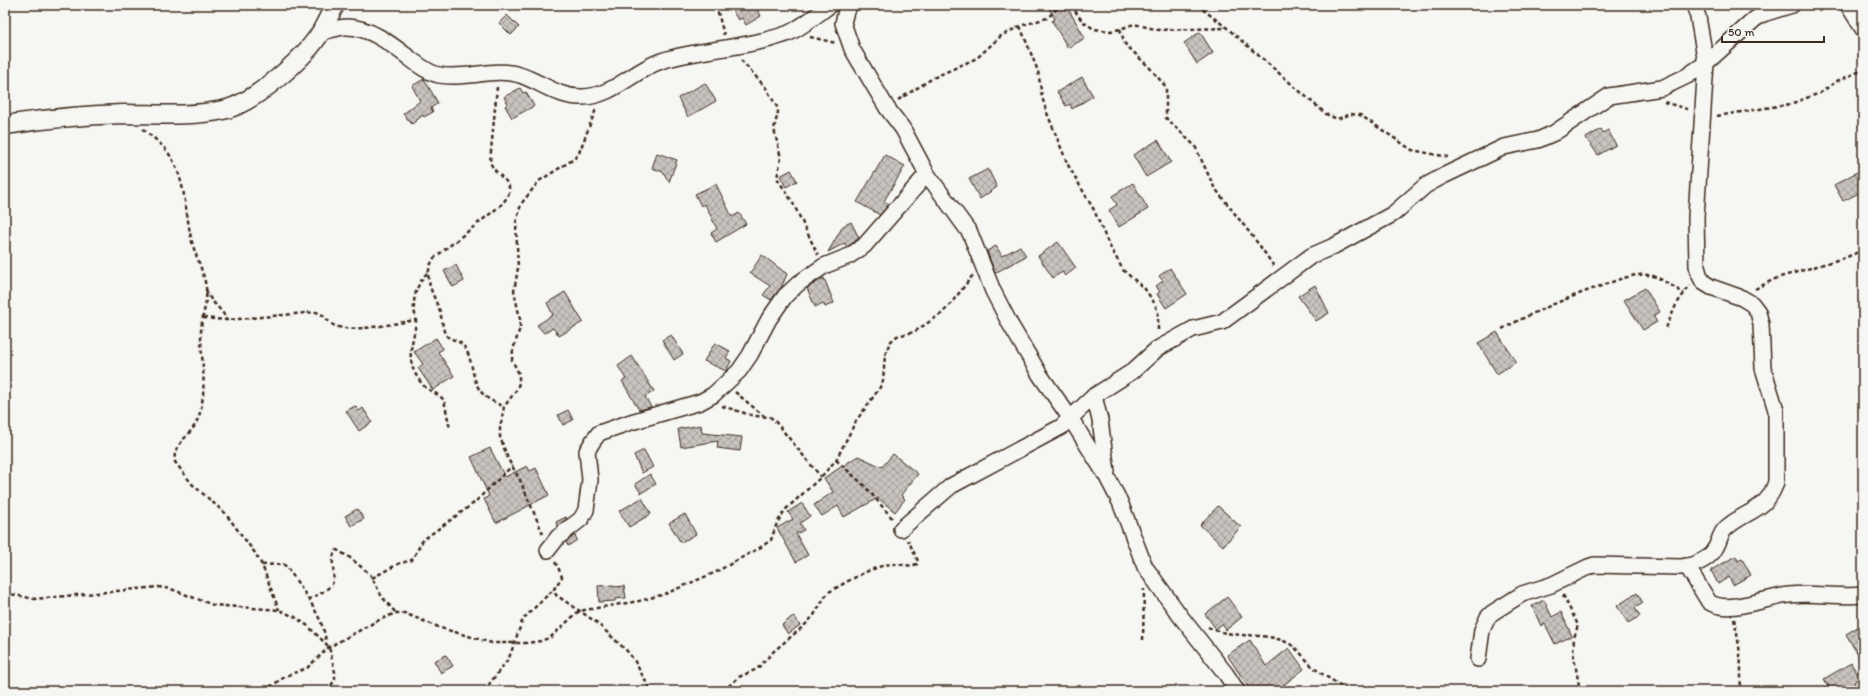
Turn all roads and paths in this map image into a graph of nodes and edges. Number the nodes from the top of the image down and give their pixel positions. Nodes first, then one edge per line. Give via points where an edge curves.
1 (335, 5) edge
2 (716, 5) edge
3 (830, 5) edge
4 (1059, 5) edge
5 (1071, 5) edge
6 (1197, 5) edge
7 (1694, 5) edge
8 (1792, 5) edge
9 (1848, 5) edge
10 (847, 7) edge
11 (1020, 26) junction
12 (1227, 28) junction
13 (1120, 29) junction
14 (1863, 29) edge
15 (320, 33) junction
16 (790, 33) junction
17 (727, 48) junction
18 (852, 49) junction
19 (1706, 63) junction
20 (1863, 70) edge
21 (499, 72) junction
22 (600, 94) junction
23 (887, 108) junction
24 (124, 114) junction
25 (1702, 114) junction
26 (5, 125) edge
27 (1476, 160) junction
28 (927, 174) junction
29 (1863, 250) edge
30 (981, 264) junction
31 (824, 266) junction
32 (428, 273) junction
33 (1698, 274) junction
34 (1282, 278) junction
35 (206, 290) junction
36 (1684, 293) junction
37 (1755, 307) junction
38 (203, 318) junction
39 (227, 320) junction
40 (416, 320) junction
41 (1666, 328) dead end
42 (1502, 329) dead end
43 (1157, 349) junction
44 (726, 384) junction
45 (1094, 396) junction
46 (700, 402) junction
47 (504, 407) junction
48 (765, 416) junction
49 (1071, 419) junction
50 (450, 428) dead end
51 (836, 460) junction
52 (512, 466) junction
53 (821, 477) junction
54 (1108, 477) junction
55 (901, 529) junction
56 (548, 550) junction
57 (262, 565) junction
58 (1687, 566) junction
59 (1145, 567) junction
60 (372, 578) junction
61 (1557, 583) junction
62 (554, 589) junction
63 (5, 593) edge
64 (1863, 595) edge
65 (308, 600) junction
66 (1731, 606) junction
67 (279, 610) junction
68 (579, 611) junction
69 (396, 613) junction
70 (1206, 626) dead end
71 (1143, 640) dead end
72 (326, 643) junction
73 (515, 643) junction
74 (329, 647) junction
75 (1478, 659) dead end
76 (264, 691) edge
77 (327, 691) edge
78 (484, 691) edge
79 (651, 691) edge
80 (723, 691) edge
81 (1237, 691) edge
82 (1349, 691) edge
83 (1580, 691) edge
84 (1740, 691) edge

1 - 15 street
2 - 17 path
3 - 16 street
4 - 11 path via 1047,18
5 - 13 path via 1087,26 1111,31
6 - 12 path
7 - 19 street
8 - 19 street via 1755,19
9 - 14 street
10 - 18 street via 843,22
11 - 23 path via 1001,36 973,61 933,78
11 - 43 path via 1038,71 1047,113 1068,165 1094,210 1123,270 1145,289 1155,304 1158,314
12 - 13 path via 1160,30 1134,24
12 - 27 path via 1320,109 1335,119 1351,114 1360,115 1412,150
13 - 34 path via 1125,44 1166,87 1166,118 1195,146 1214,187
15 - 21 street via 346,27 358,28 380,38 417,64 438,75
15 - 24 street via 277,80 238,105 223,110 193,113
16 - 17 street via 761,42
16 - 18 path
17 - 22 street via 661,62
17 - 31 path via 757,76 777,107 774,130 781,158 777,178
18 - 23 street
19 - 25 street
19 - 27 street via 1662,88 1609,96 1538,140 1504,147
20 - 25 path via 1837,81 1820,93 1790,104 1716,116
21 - 22 street via 520,75 567,95 582,97
21 - 32 path via 490,162 508,184 506,200 434,258
22 - 47 path via 579,153 574,159 539,181 521,204 517,215 518,268 514,291 520,328 512,360 520,382
23 - 28 street via 903,129
24 - 26 street via 40,119
24 - 35 path via 161,144 178,171 192,241
25 - 33 street via 1696,217
27 - 34 street via 1431,183 1393,214 1311,256
28 - 30 street via 970,233
28 - 31 street via 864,246 849,256
29 - 37 path via 1761,285 1754,292
30 - 49 street via 1010,324 1040,375
30 - 51 path via 950,306 941,314 914,332 897,336 890,342 885,355 883,381 856,421
31 - 44 street via 785,296 769,319 750,355
32 - 40 path via 416,290
32 - 47 path via 445,334 465,347 478,386 484,395
33 - 36 path
33 - 37 street via 1703,282 1711,287 1742,298
34 - 43 street via 1222,322 1193,329
35 - 38 path
35 - 39 path
36 - 41 path
36 - 42 path via 1654,276 1639,275 1613,281 1537,310
37 - 58 street via 1761,324 1765,374 1776,410 1774,490 1765,503 1725,529 1711,556
38 - 39 path
38 - 57 path via 201,332 204,379 199,416 174,458 192,484 225,513
39 - 40 path via 316,312 336,326 348,328
40 - 50 path via 410,353 411,365 420,382 444,400
43 - 45 street via 1133,371
44 - 46 street
44 - 48 path
45 - 49 street
45 - 54 street
46 - 48 path via 732,407 754,416
46 - 56 street via 599,433 587,451 590,480 586,510 581,519 558,537
47 - 52 path via 500,437
48 - 53 path via 774,420
49 - 54 street
49 - 55 street via 1049,435 951,486
51 - 53 path
51 - 55 path via 865,486
52 - 56 path via 545,536
52 - 60 path via 474,503 423,540 412,560 398,564
53 - 68 path via 785,510 771,540 738,560 664,594
54 - 59 street
55 - 80 path via 917,556 917,564 886,565 864,573 829,592 806,624 757,669 739,677
56 - 62 path via 561,573 560,581
57 - 65 path via 283,564
57 - 67 path
58 - 61 street via 1594,565
58 - 66 street via 1710,603
59 - 71 path
59 - 81 street
60 - 65 path via 349,557 337,550 334,555 331,585
60 - 69 path via 382,597
61 - 75 street via 1522,594 1488,617 1482,630
61 - 83 path via 1578,622 1573,652
62 - 68 path via 558,598
62 - 73 path via 523,619
63 - 67 path via 35,599 158,587 171,589 213,605
64 - 66 street via 1791,594
65 - 72 path via 322,624
66 - 84 path via 1741,658
67 - 72 path via 302,622
68 - 73 path via 551,637 541,641
68 - 79 path via 596,622 627,651
69 - 73 path via 404,613 475,639 492,643
69 - 74 path
70 - 82 path via 1221,632 1274,638 1287,642 1314,667
72 - 74 path
73 - 78 path via 505,664
74 - 76 path via 307,668 286,676
74 - 77 path via 335,680

